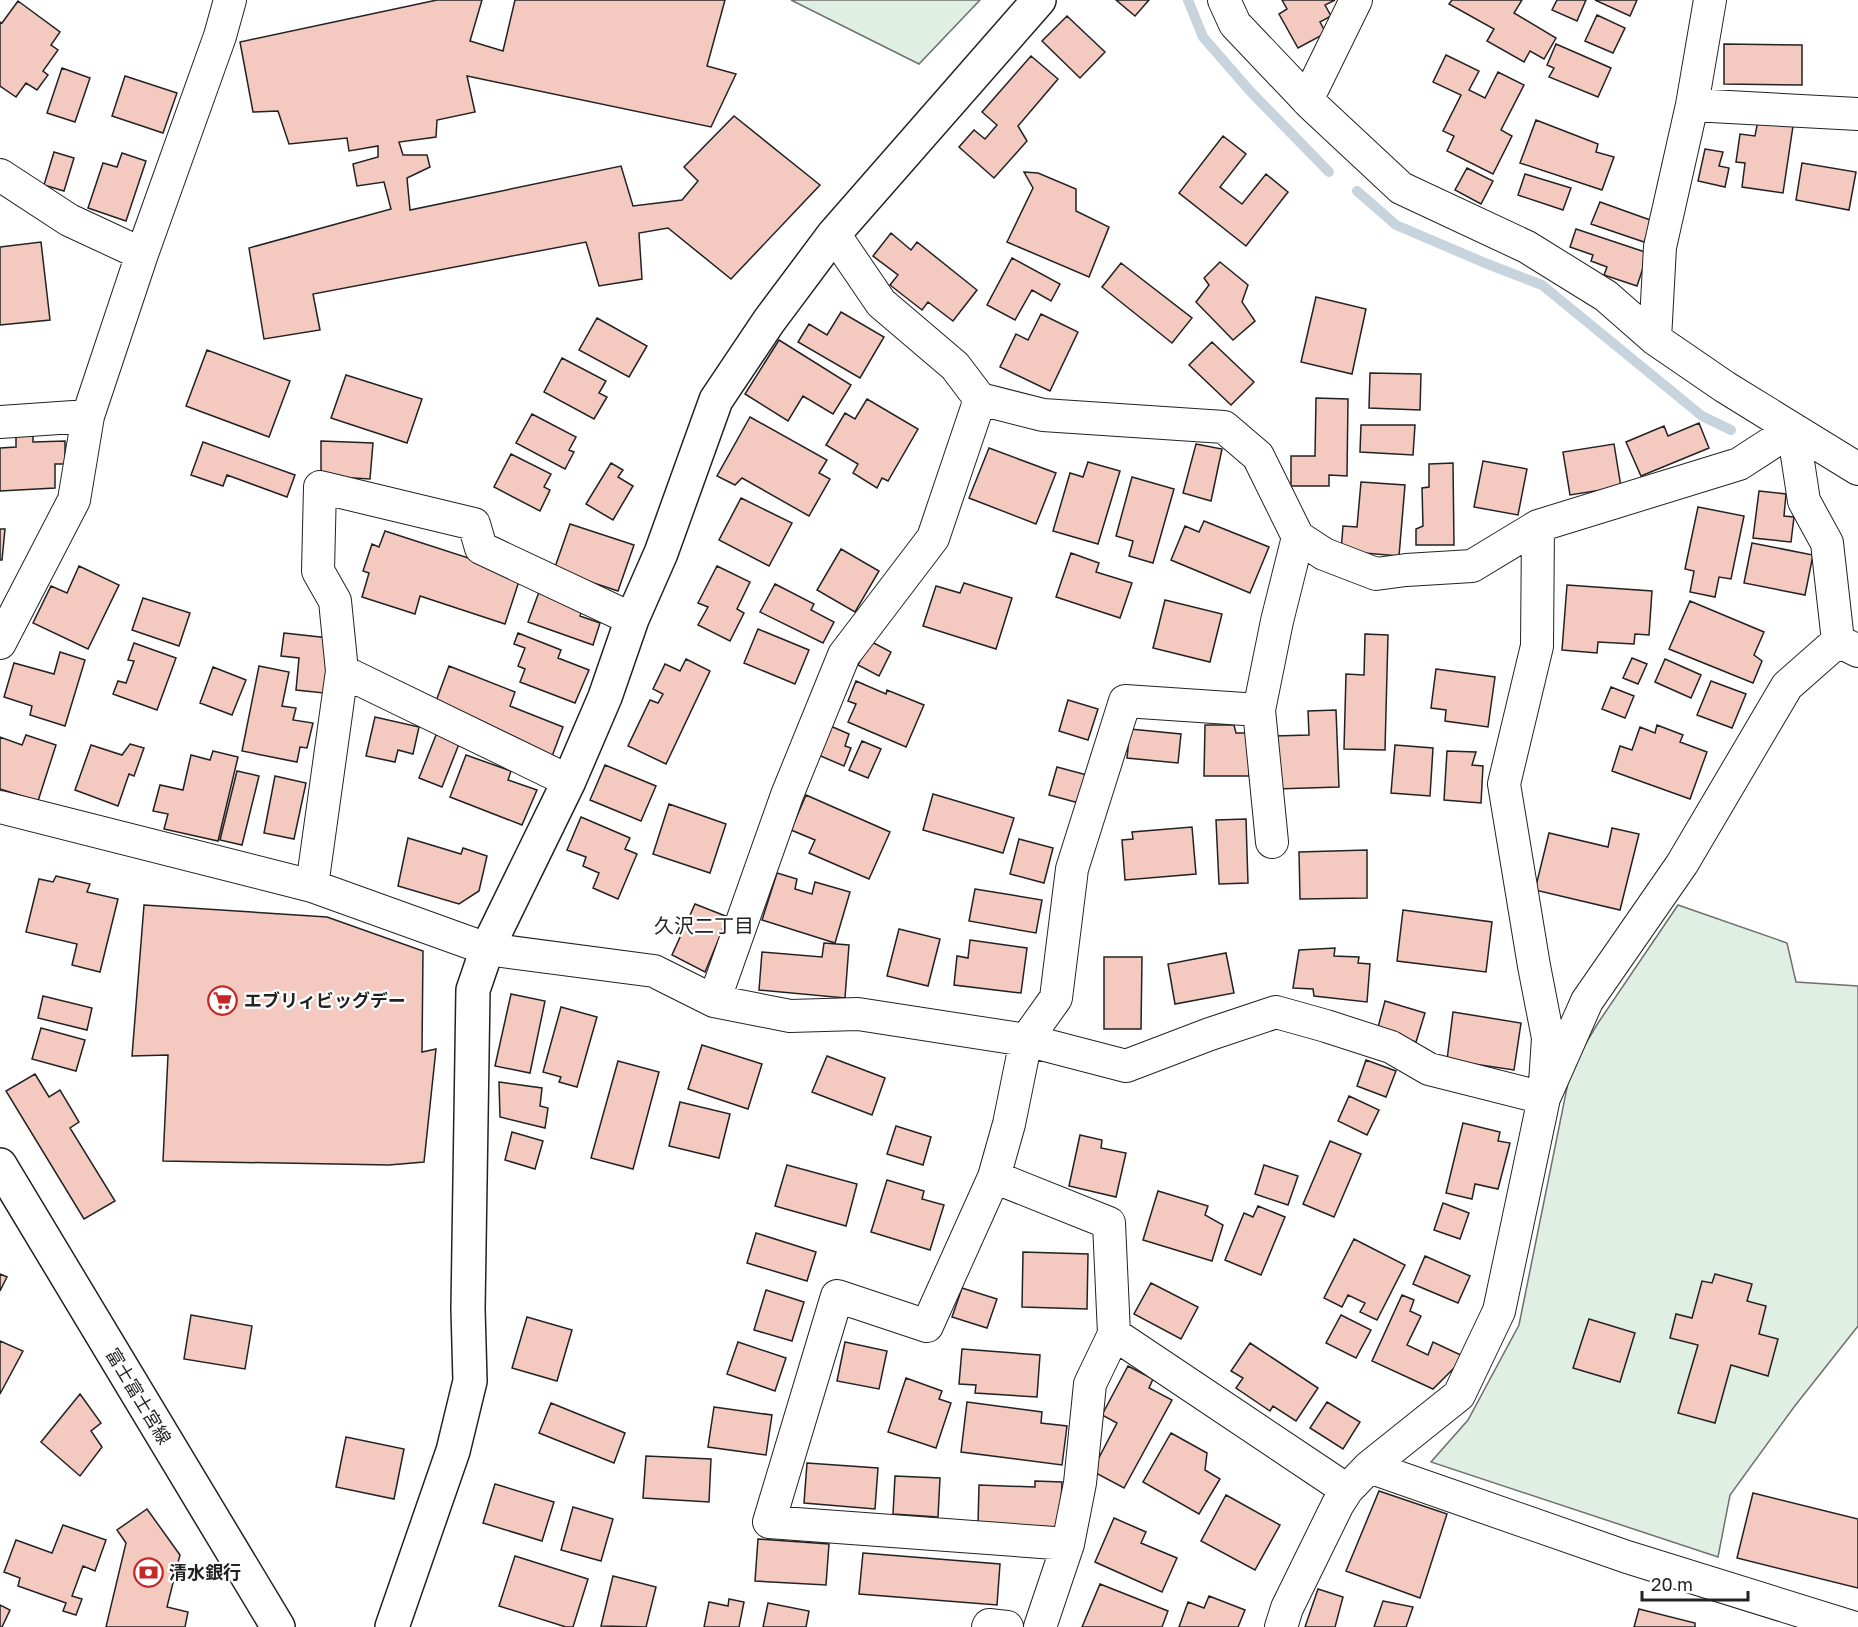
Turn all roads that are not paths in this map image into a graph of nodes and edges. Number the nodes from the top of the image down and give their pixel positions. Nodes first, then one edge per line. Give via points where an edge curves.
1 (230, 0) edge
2 (1039, 0) edge
3 (1224, 0) edge
4 (1356, 0) edge
5 (1710, 0) edge
6 (1307, 100) junction
7 (1692, 105) junction
8 (1858, 114) edge
9 (0, 175) edge
10 (834, 234) junction
11 (142, 254) junction
12 (1655, 339) junction
13 (980, 399) junction
14 (88, 416) junction
15 (0, 422) edge
16 (1793, 429) junction
17 (1858, 469) edge
18 (1538, 526) junction
19 (1298, 537) junction
20 (632, 619) junction
21 (0, 644) edge
22 (1848, 646) edge
23 (342, 671) junction
24 (1259, 710) junction
25 (569, 781) junction
26 (0, 807) edge
27 (1272, 842) dead end
28 (312, 886) junction
29 (487, 949) junction
30 (714, 1001) junction
31 (1026, 1040) junction
32 (1544, 1098) junction
33 (0, 1165) edge
34 (994, 1177) junction
35 (1114, 1334) junction
36 (1369, 1467) junction
37 (1347, 1490) junction
38 (1068, 1544) junction
39 (278, 1627) edge
40 (392, 1627) edge
41 (988, 1627) edge
42 (1007, 1627) edge
43 (1040, 1627) edge
44 (1281, 1627) edge
45 (1852, 1627) edge

1 - 11 street
2 - 10 street
3 - 6 street via 1235,24
4 - 6 street
5 - 7 street
6 - 12 street via 1401,188 1527,247 1606,296
7 - 8 street
7 - 12 street via 1660,247
9 - 11 street via 69,220
10 - 13 street via 881,303 955,366
10 - 20 street via 768,321 716,400 661,553
11 - 14 street
12 - 16 street
13 - 19 street via 1043,415 1224,427 1258,456
13 - 30 street via 933,538 843,656 787,795
14 - 15 street
14 - 21 street via 74,500
16 - 17 street
16 - 18 street via 1739,464
16 - 22 street via 1804,501 1827,543
18 - 19 street via 1472,566 1376,574 1324,555
18 - 32 street via 1537,646 1504,784 1548,1038
19 - 24 street
20 - 23 street via 481,548 474,524 320,487 318,572 335,601
20 - 25 street via 605,697
22 - 32 street via 1787,686 1682,864 1587,1001
23 - 25 street
23 - 28 street
24 - 27 street
24 - 31 street via 1125,701 1072,869 1056,998
25 - 29 street
26 - 28 street
28 - 29 street
29 - 30 street via 654,971
29 - 40 street via 472,1002 470,1381 453,1451
30 - 31 street via 790,1017 858,1014
31 - 32 street via 1126,1066 1276,1012 1391,1047 1429,1069
31 - 34 street
32 - 36 street via 1499,1311 1459,1395
33 - 39 street, 富士富士宮線
34 - 35 street via 1109,1223
34 - 38 street via 927,1326 837,1296 769,1522
35 - 37 street
35 - 38 street via 1090,1384 1080,1483
36 - 37 street
36 - 45 street via 1627,1557
37 - 44 street
38 - 43 street
41 - 42 street

